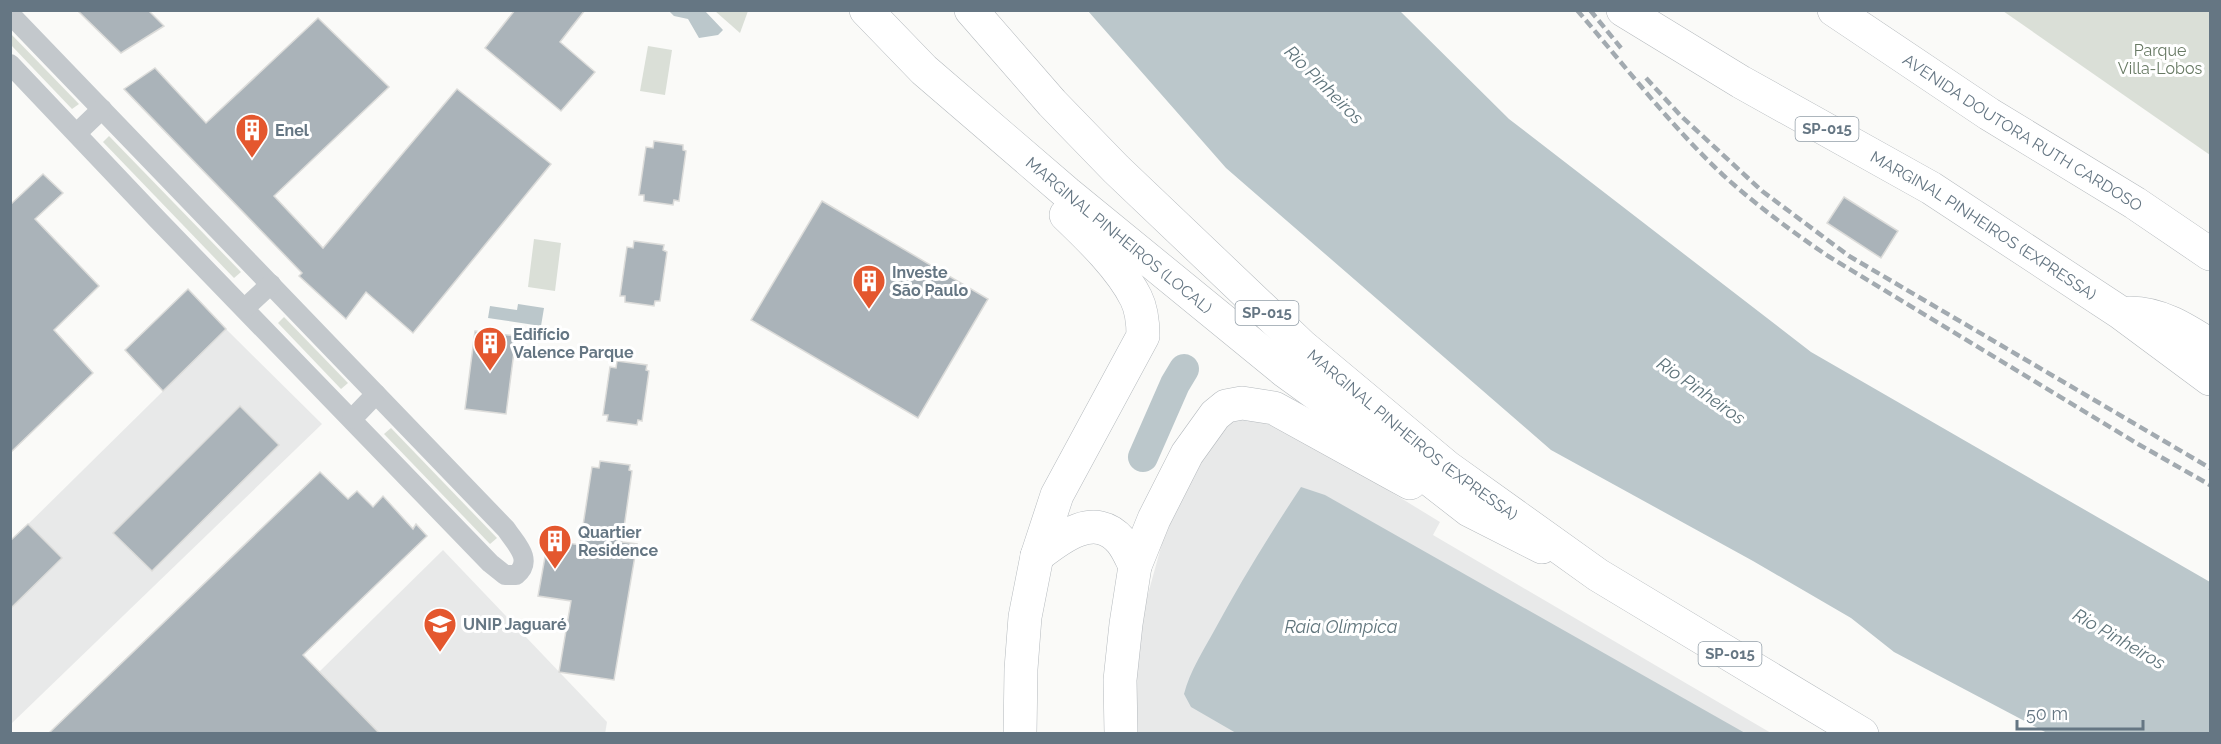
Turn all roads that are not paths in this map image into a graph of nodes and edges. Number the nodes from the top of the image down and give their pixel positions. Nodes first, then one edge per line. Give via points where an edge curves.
1 (866, 10) edge
2 (971, 10) edge
3 (1623, 10) edge
4 (1833, 10) edge
5 (10, 14) edge
6 (10, 64) edge
7 (924, 70) junction
8 (102, 109) junction
9 (76, 133) junction
10 (2211, 254) edge
11 (271, 285) junction
12 (245, 309) junction
13 (2121, 313) junction
14 (2211, 345) edge
15 (2211, 379) edge
16 (376, 394) junction
17 (352, 419) junction
18 (1468, 510) junction
19 (1037, 556) junction
20 (1135, 566) junction
21 (1598, 575) junction
22 (1020, 734) edge
23 (1120, 734) edge
24 (1862, 734) edge

1 - 7 highway, MARGINAL PINHEIROS (LOCAL)
2 - 21 highway, MARGINAL PINHEIROS (EXPRESSA) / SP-015 via 1116,169 1302,346 1447,467
3 - 13 highway, MARGINAL PINHEIROS (EXPRESSA) / SP-015 via 1741,82 1931,188
4 - 10 highway, AVENIDA DOUTORA RUTH CARDOSO
5 - 8 street
6 - 9 street
7 - 18 highway, MARGINAL PINHEIROS (LOCAL) via 1286,372
7 - 19 highway via 956,110 1085,234 1112,264 1141,310 1143,336 1139,346 1057,495
8 - 9 street
8 - 11 street
9 - 12 street
11 - 12 street
11 - 16 street
12 - 17 street
13 - 14 highway via 2157,317
13 - 15 highway, MARGINAL PINHEIROS (EXPRESSA) / SP-015
16 - 17 street
16 - 17 street via 506,529 524,556 520,572 510,576 500,572
18 - 20 highway via 1394,476 1274,408 1242,403 1226,406 1215,415 1187,454
18 - 21 highway, MARGINAL PINHEIROS (LOCAL)
19 - 20 highway via 1069,532 1095,527 1121,540
19 - 22 highway via 1025,617
20 - 23 highway via 1120,680
21 - 24 highway, MARGINAL PINHEIROS (EXPRESSA) / SP-015

